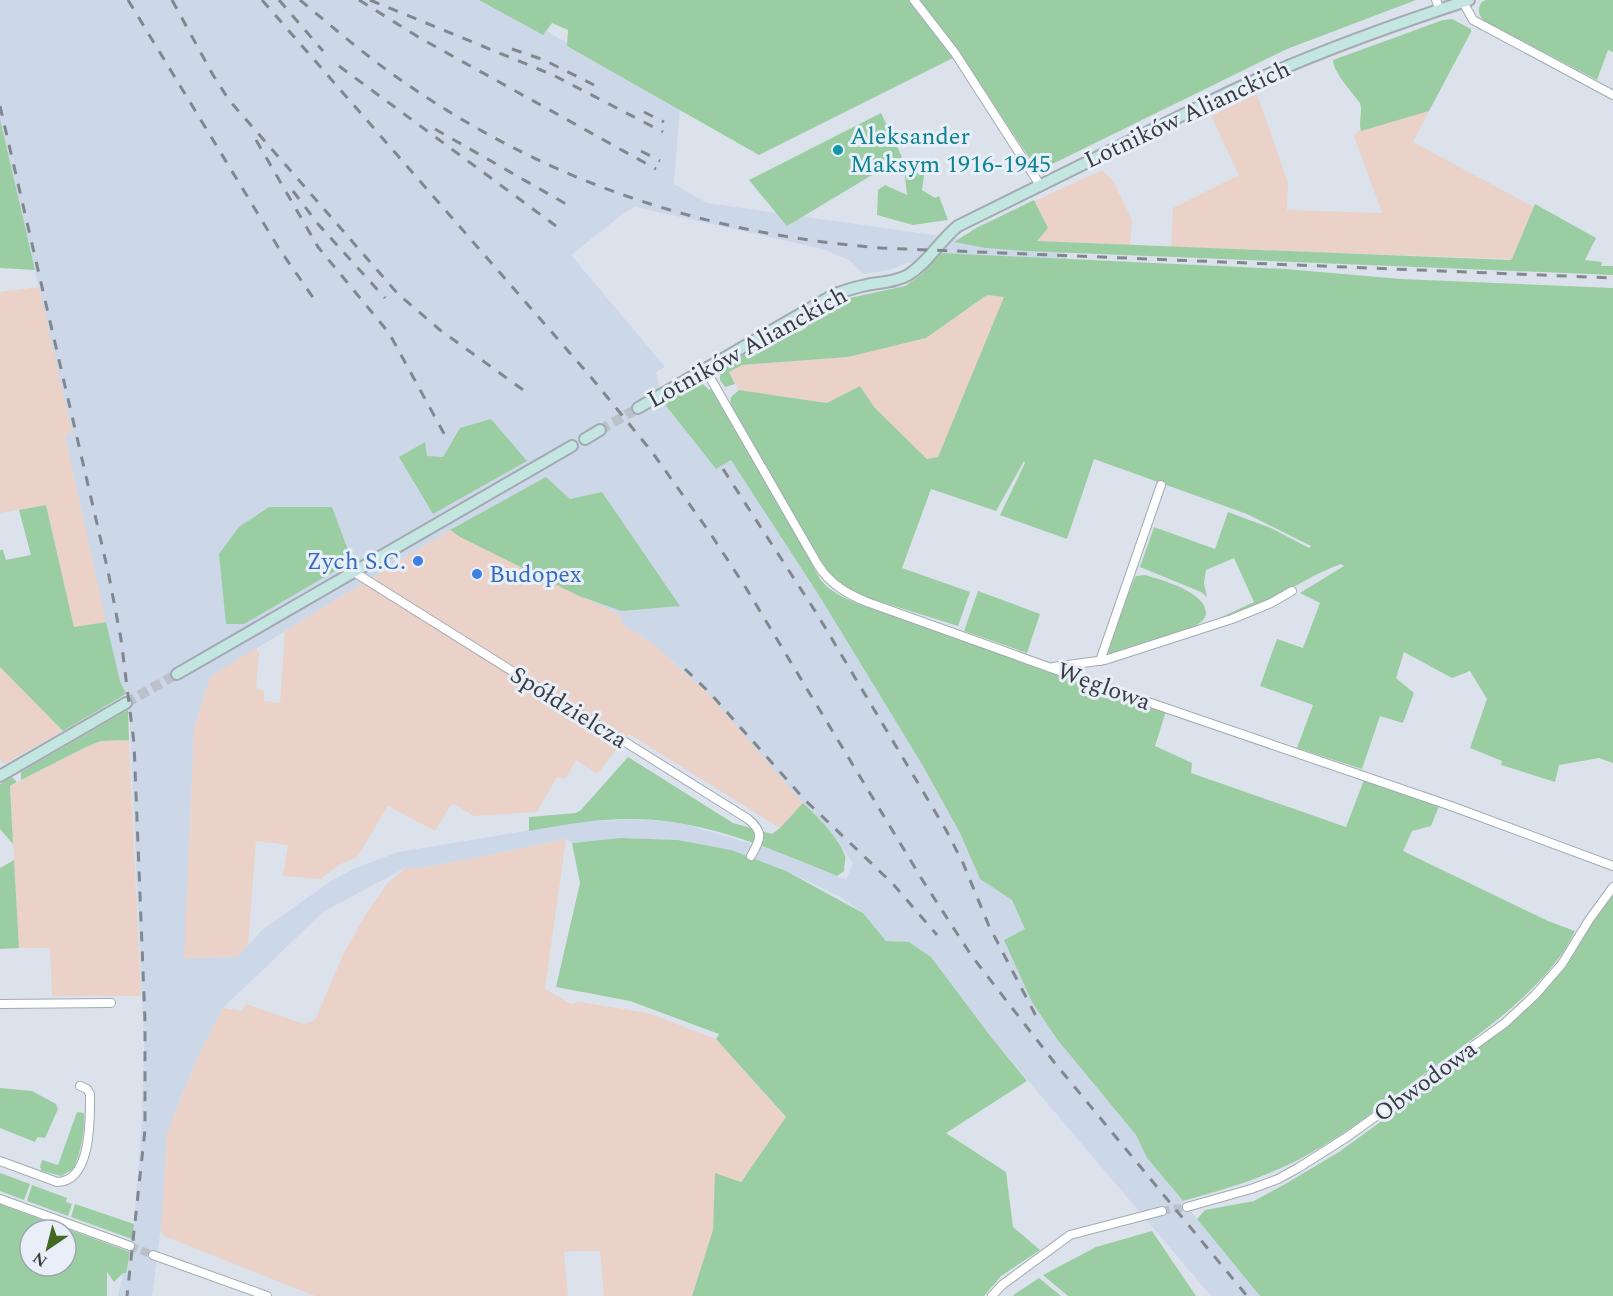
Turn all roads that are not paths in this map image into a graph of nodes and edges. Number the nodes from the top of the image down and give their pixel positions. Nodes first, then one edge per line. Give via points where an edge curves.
1 (914, 0) edge
2 (1466, 1) edge
3 (1438, 5) edge
4 (1613, 95) edge
5 (1040, 185) junction
6 (705, 369) junction
7 (638, 408) tunnel mouth
8 (600, 430) tunnel mouth
9 (585, 439) dead end
10 (572, 446) dead end
11 (1161, 485) dead end
12 (354, 572) junction
13 (1292, 591) dead end
14 (1100, 661) junction
15 (1051, 667) junction
16 (177, 674) tunnel mouth
17 (126, 703) tunnel mouth
18 (0, 776) edge
19 (751, 856) dead end
20 (1613, 866) edge
21 (1613, 886) edge
22 (111, 1003) dead end
23 (0, 1004) edge
24 (80, 1086) dead end
25 (0, 1161) edge
26 (0, 1199) edge
27 (1186, 1207) tunnel mouth
28 (1162, 1211) tunnel mouth
29 (130, 1246) tunnel mouth
30 (153, 1255) tunnel mouth
31 (267, 1296) edge
32 (992, 1296) edge

1 - 5 street via 955,53
2 - 3 main road, Lotników Alianckich
2 - 4 street via 1473,20
3 - 5 main road, Lotników Alianckich via 1256,79
5 - 6 main road, Lotników Alianckich via 958,226 907,275 836,294
6 - 7 main road, Lotników Alianckich
6 - 15 street, Węglowa via 818,565 837,586 867,602
8 - 9 main road
10 - 12 main road
11 - 14 street
12 - 16 main road
12 - 19 street, Spółdzielcza via 748,819 759,832
13 - 14 street via 1232,619
14 - 15 street
15 - 20 street, Węglowa
17 - 18 main road
21 - 27 street, Obwodowa via 1563,964 1505,1023 1298,1168 1251,1189
22 - 23 street
24 - 25 street via 90,1094 89,1129 81,1165 73,1177 57,1182
26 - 29 street
28 - 32 street via 1070,1235
30 - 31 street

